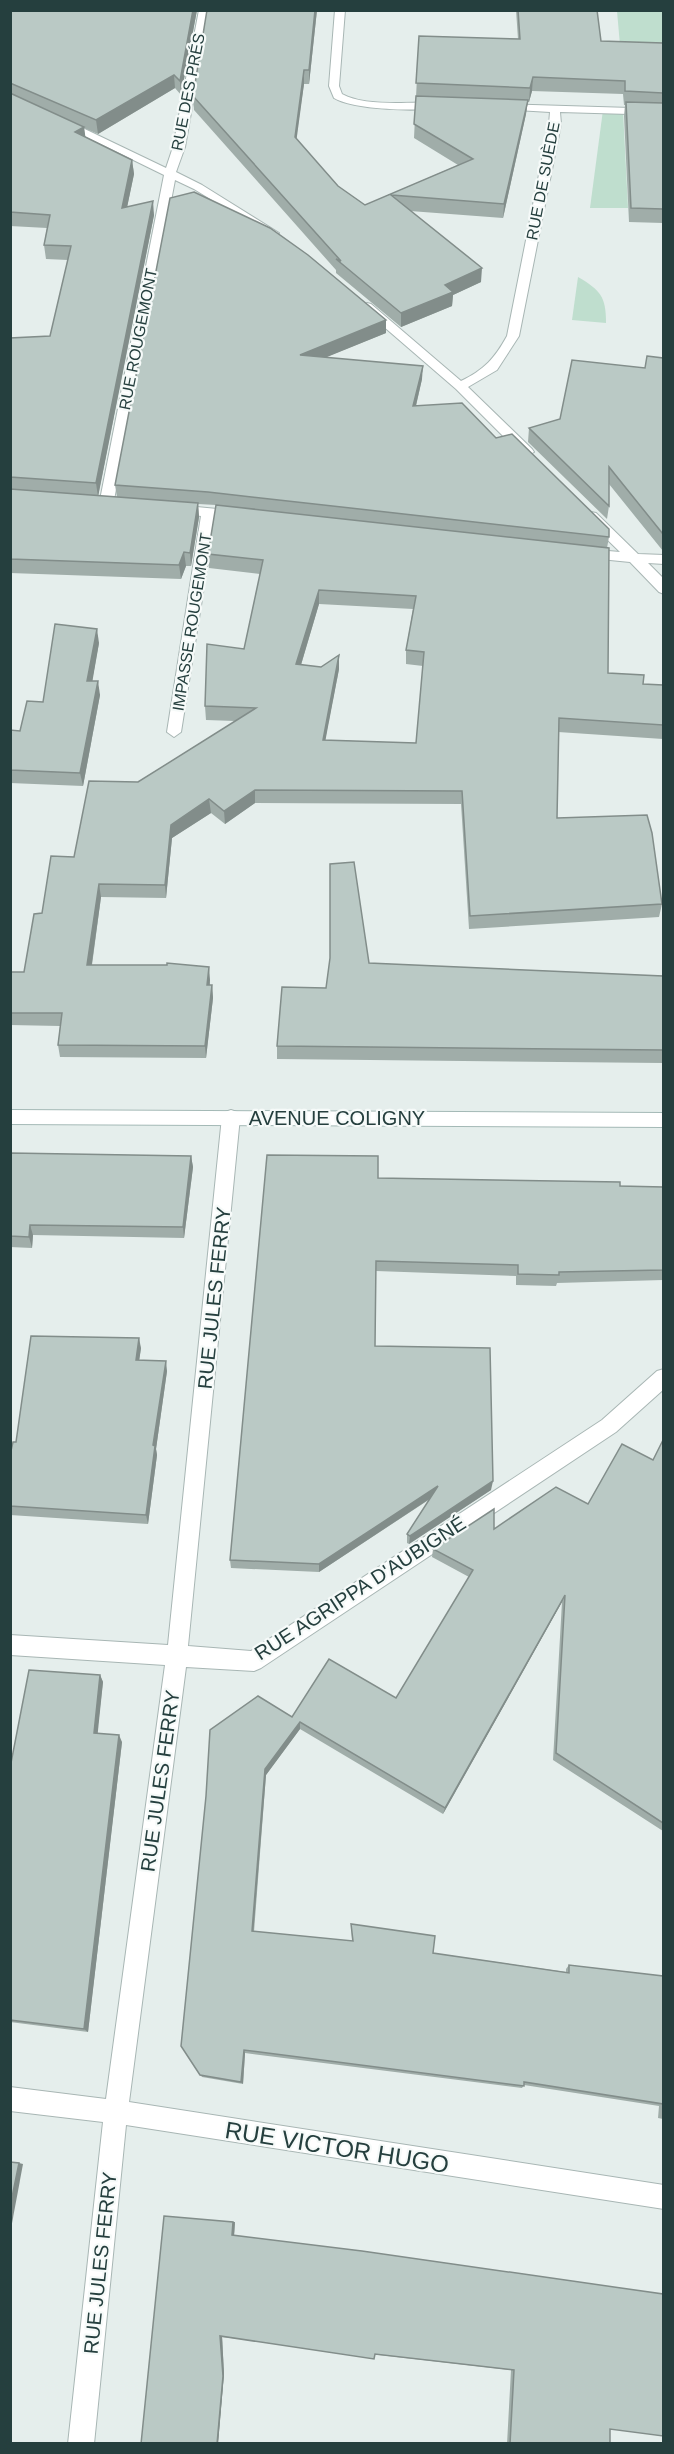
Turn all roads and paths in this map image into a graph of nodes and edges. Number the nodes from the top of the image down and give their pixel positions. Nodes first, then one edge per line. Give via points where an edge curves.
1 (204, 10) edge
2 (340, 10) edge
3 (447, 105) edge
4 (494, 107) edge
5 (555, 109) junction
6 (663, 112) edge
7 (53, 118) edge
8 (170, 174) junction
9 (282, 239) edge
10 (360, 301) edge
11 (460, 386) junction
12 (539, 463) edge
13 (106, 505) edge
14 (581, 506) edge
15 (163, 508) edge
16 (209, 511) junction
17 (256, 516) edge
18 (569, 552) edge
19 (636, 560) junction
20 (663, 560) edge
21 (663, 589) edge
22 (174, 732) dead end
23 (10, 1117) edge
24 (231, 1117) junction
25 (663, 1120) edge
26 (663, 1377) edge
27 (10, 1645) edge
28 (177, 1656) junction
29 (10, 2099) edge
30 (116, 2112) junction
31 (663, 2198) edge
32 (81, 2444) edge

1 - 8 street, RUE DES PRÉS via 179,147
2 - 3 street via 334,86 341,99
4 - 5 street, RUE DE SUÈDE
5 - 6 street
5 - 11 street, RUE DE SUÈDE via 513,336 501,360 487,374
7 - 8 street
8 - 9 street via 228,204
8 - 13 street, RUE ROUGEMONT
10 - 11 street
11 - 12 street
14 - 19 street
15 - 16 street
16 - 17 street
16 - 22 street, IMPASSE ROUGEMONT
18 - 19 street
19 - 20 street
19 - 21 street
23 - 24 street, AVENUE COLIGNY
24 - 25 street, AVENUE COLIGNY
24 - 28 street, RUE JULES FERRY
26 - 28 street, RUE AGRIPPA D'AUBIGNÉ via 609,1426 254,1661
27 - 28 street, RUE AGRIPPA D'AUBIGNÉ
28 - 30 street, RUE JULES FERRY
29 - 30 street, RUE VICTOR HUGO
30 - 31 street, RUE VICTOR HUGO
30 - 32 street, RUE JULES FERRY

